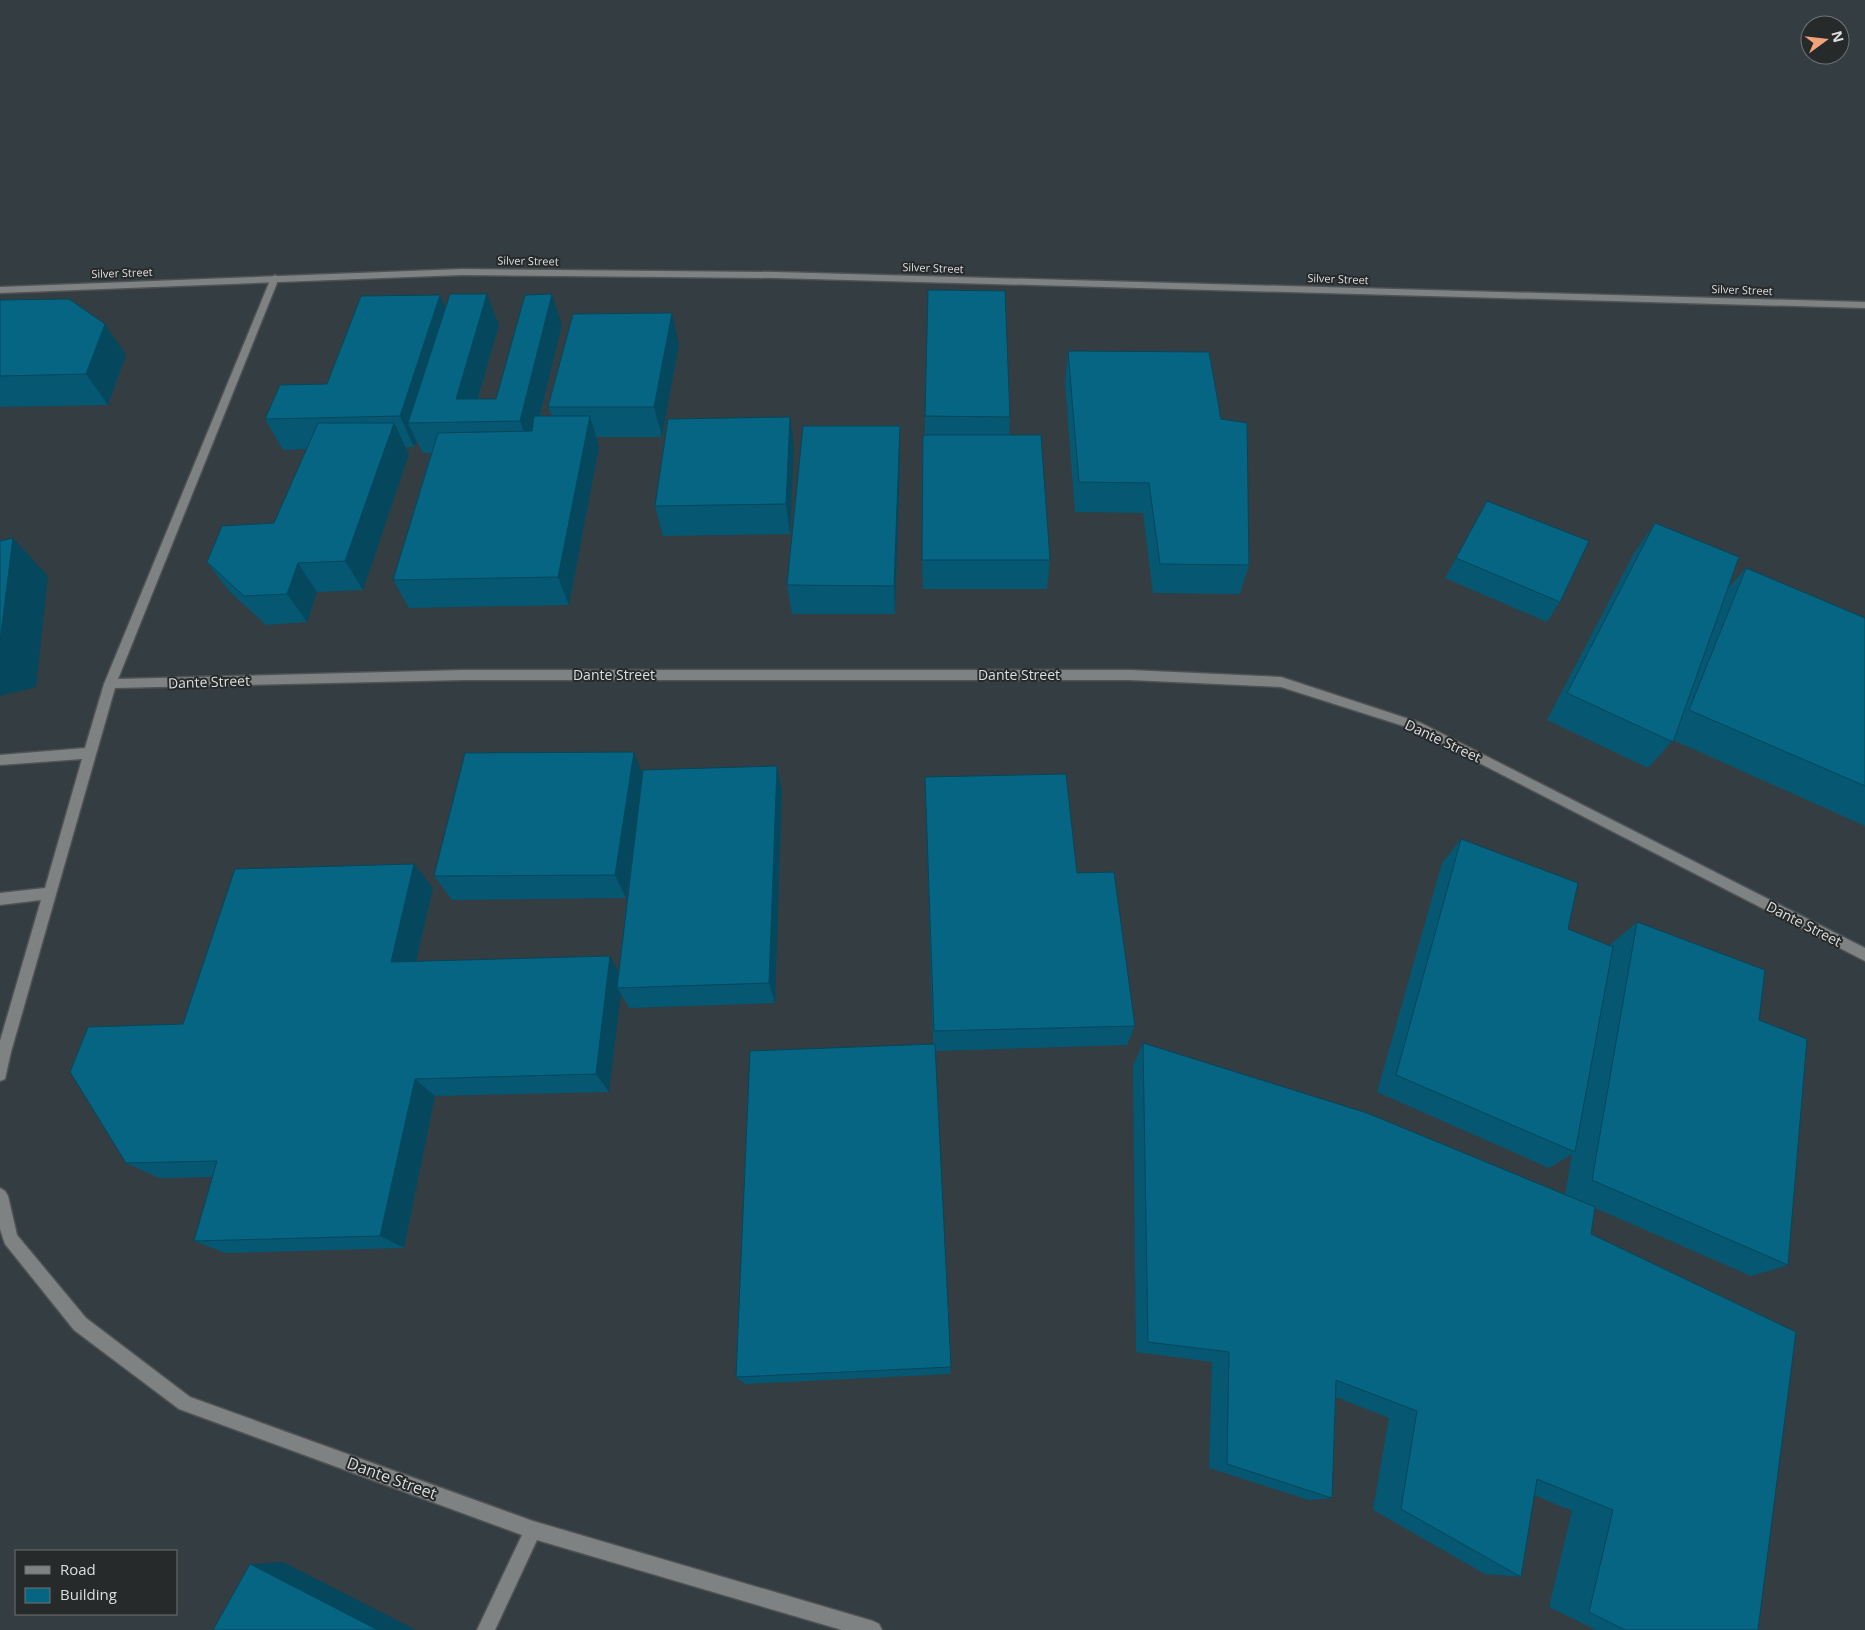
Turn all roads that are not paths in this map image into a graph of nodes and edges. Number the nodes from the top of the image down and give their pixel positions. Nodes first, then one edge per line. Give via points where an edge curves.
1 (274, 278) junction
2 (0, 290) edge
3 (1865, 305) edge
4 (110, 684) junction
5 (90, 753) junction
6 (0, 760) edge
7 (50, 894) junction
8 (0, 899) edge
9 (1865, 955) edge
10 (0, 1074) edge
11 (0, 1196) edge
12 (534, 1530) junction
13 (486, 1630) edge
14 (873, 1630) edge

1 - 2 street, Silver Street
1 - 3 street, Silver Street via 462,272 776,275
1 - 4 street
4 - 5 street
4 - 9 street, Dante Street via 504,675 1130,675 1281,682 1417,726
5 - 6 street
5 - 7 street
7 - 8 street
7 - 10 street
11 - 12 street, Dante Street via 10,1239 80,1324 185,1403
12 - 13 street
12 - 14 street, Dante Street

